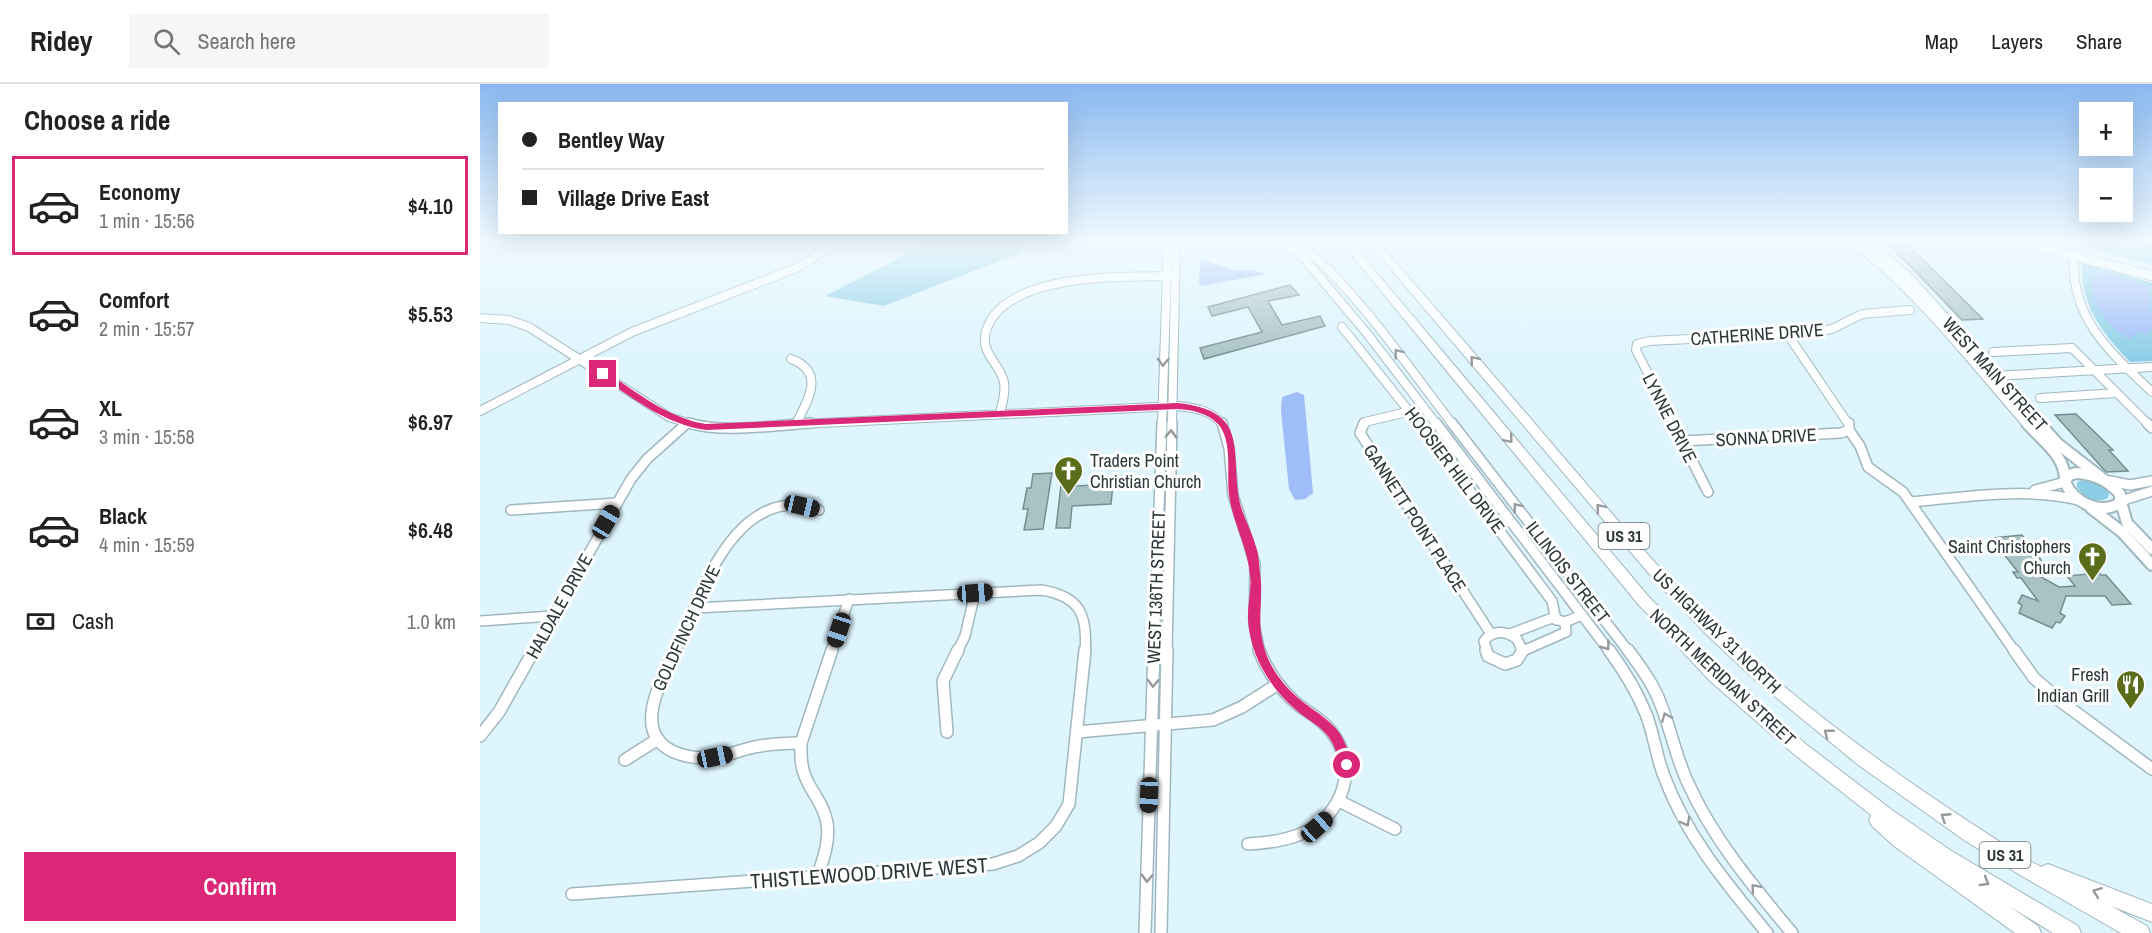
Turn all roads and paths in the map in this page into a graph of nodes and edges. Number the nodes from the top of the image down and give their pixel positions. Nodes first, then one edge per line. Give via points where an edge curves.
1 (764, 281) edge
2 (1102, 281) edge
3 (1170, 281) edge
4 (1323, 281) edge
5 (1337, 281) edge
6 (1378, 281) edge
7 (1407, 281) edge
8 (1900, 281) edge
9 (1911, 281) edge
10 (2073, 281) edge
11 (1910, 310) dead end
12 (480, 318) edge
13 (1342, 327) dead end
14 (1788, 335) junction
15 (1637, 344) joint
16 (1994, 352) dead end
17 (579, 359) junction
18 (791, 359) dead end
19 (2152, 367) edge
20 (2128, 369) junction
21 (2094, 370) junction
22 (1985, 376) junction
23 (1996, 376) junction
24 (2152, 392) edge
25 (2117, 393) junction
26 (2040, 398) dead end
27 (1166, 406) junction
28 (1424, 407) junction
29 (480, 411) edge
30 (1411, 412) junction
31 (999, 414) junction
32 (686, 424) junction
33 (796, 424) junction
34 (2152, 428) edge
35 (1849, 430) junction
36 (1682, 441) junction
37 (2104, 480) junction
38 (2065, 481) junction
39 (2152, 481) edge
40 (2152, 491) edge
41 (1708, 492) dead end
42 (2027, 494) junction
43 (2121, 501) junction
44 (1911, 502) junction
45 (2083, 502) junction
46 (617, 503) junction
47 (511, 510) dead end
48 (819, 510) dead end
49 (2152, 549) edge
50 (2152, 565) edge
51 (975, 593) junction
52 (849, 599) junction
53 (695, 608) junction
54 (1582, 615) junction
55 (553, 616) junction
56 (480, 621) edge
57 (1561, 621) junction
58 (1491, 634) junction
59 (1510, 634) junction
60 (1522, 651) junction
61 (1278, 684) junction
62 (1159, 725) junction
63 (947, 732) dead end
64 (1077, 732) junction
65 (480, 736) edge
66 (658, 739) junction
67 (801, 743) junction
68 (1801, 750) junction
69 (625, 760) dead end
70 (2152, 769) edge
71 (1339, 801) junction
72 (1395, 829) dead end
73 (1248, 844) dead end
74 (2008, 858) junction
75 (817, 878) junction
76 (572, 894) dead end
77 (2152, 914) edge
78 (1145, 933) edge
79 (1161, 933) edge
80 (1767, 933) edge
81 (1792, 933) edge
82 (2031, 933) edge
83 (2071, 933) edge
84 (2140, 933) edge

1 - 17 street via 658,321
2 - 31 street via 1052,284 1027,292 1003,306 990,321 985,336 987,350 1005,384
3 - 27 street, WEST 136TH STREET
4 - 28 street, ILLINOIS STREET
81 -> 5 street, ILLINOIS STREET via 1709,825 1688,782 1660,702 1631,654
6 -> 68 highway, NORTH MERIDIAN STREET / US 31 via 1643,600 1716,676
74 -> 7 highway, US HIGHWAY 31 NORTH / US 31 via 1841,743 1714,633 1659,577
8 - 22 main road, WEST MAIN STREET
9 - 23 main road, WEST MAIN STREET
10 - 20 street via 2082,313
11 - 14 street, CATHERINE DRIVE via 1862,314 1826,331
12 - 17 street via 509,320 529,327
13 - 30 street, HOOSIER HILL DRIVE
14 - 15 street, CATHERINE DRIVE
14 - 35 street via 1849,422
15 - 36 street, LYNNE DRIVE via 1636,350
16 - 21 street via 2072,348
17 - 29 street
17 - 32 street
18 - 33 street via 804,363 812,380
19 - 20 street
20 - 21 street
20 - 24 street
21 - 23 street
21 - 25 street
22 - 23 street
22 - 38 main road, WEST MAIN STREET via 2062,460
23 - 37 main road, WEST MAIN STREET via 2058,444
25 - 26 street
25 - 34 street
27 - 31 street
27 - 61 street via 1187,406 1213,414 1228,434 1235,501 1255,565 1255,636 1263,660
27 - 62 street, WEST 136TH STREET
28 - 30 street, GANNETT POINT PLACE
28 - 54 street, ILLINOIS STREET
30 - 57 street, HOOSIER HILL DRIVE via 1552,601
30 - 58 street, GANNETT POINT PLACE via 1365,422 1360,433
31 - 33 street
32 - 33 street via 720,428
32 - 46 street, HALDALE DRIVE via 638,469
35 - 36 street, SONNA DRIVE
35 - 44 street via 1868,466
36 - 41 street, LYNNE DRIVE
37 - 38 main road via 2080,473
37 - 39 street via 2130,485
37 - 43 main road, WEST MAIN STREET via 2118,492
38 - 42 street
38 - 45 main road via 2070,492
40 - 43 street
42 - 44 street
42 - 45 street via 2057,494
43 - 45 main road via 2116,507 2106,508
43 - 49 main road via 2125,523
44 - 70 street via 2034,678
45 - 50 main road via 2122,532
46 - 47 street
46 - 55 street, HALDALE DRIVE
48 - 53 street, GOLDFINCH DRIVE via 779,507 750,522 722,552
51 - 52 street, THISTLEWOOD DRIVE WEST
51 - 63 street via 965,636 943,681
51 - 64 street, THISTLEWOOD DRIVE WEST via 1048,590 1064,595 1082,612 1087,629
52 - 53 street, THISTLEWOOD DRIVE WEST
52 - 67 street
53 - 66 street, GOLDFINCH DRIVE via 655,696 652,729
54 - 57 street
54 -> 80 street, ILLINOIS STREET via 1618,662 1641,704 1664,776 1688,828 1714,868
55 - 56 street
55 - 65 street, HALDALE DRIVE via 499,712
57 - 59 street via 1552,618
57 - 60 street via 1566,632
58 - 59 street
58 - 60 street via 1484,646 1492,660 1512,663
59 - 60 street via 1518,640
61 - 62 street via 1227,716
61 - 71 street via 1329,728 1340,745 1347,765
62 - 64 street
62 -> 78 street, WEST 136TH STREET
62 - 79 street, WEST 136TH STREET
64 - 75 street, THISTLEWOOD DRIVE WEST via 1069,804 1049,834 1023,855 993,864
66 - 67 street via 666,748 698,758
66 - 69 street
67 - 75 street via 804,778 828,825
68 - 82 highway via 1900,840
68 -> 83 highway, NORTH MERIDIAN STREET / US 31 via 1924,843
71 - 72 street
71 - 73 street via 1330,815 1306,833 1290,840
77 -> 74 highway
74 - 84 highway, US HIGHWAY 31 NORTH / US 31
75 - 76 street, THISTLEWOOD DRIVE WEST

